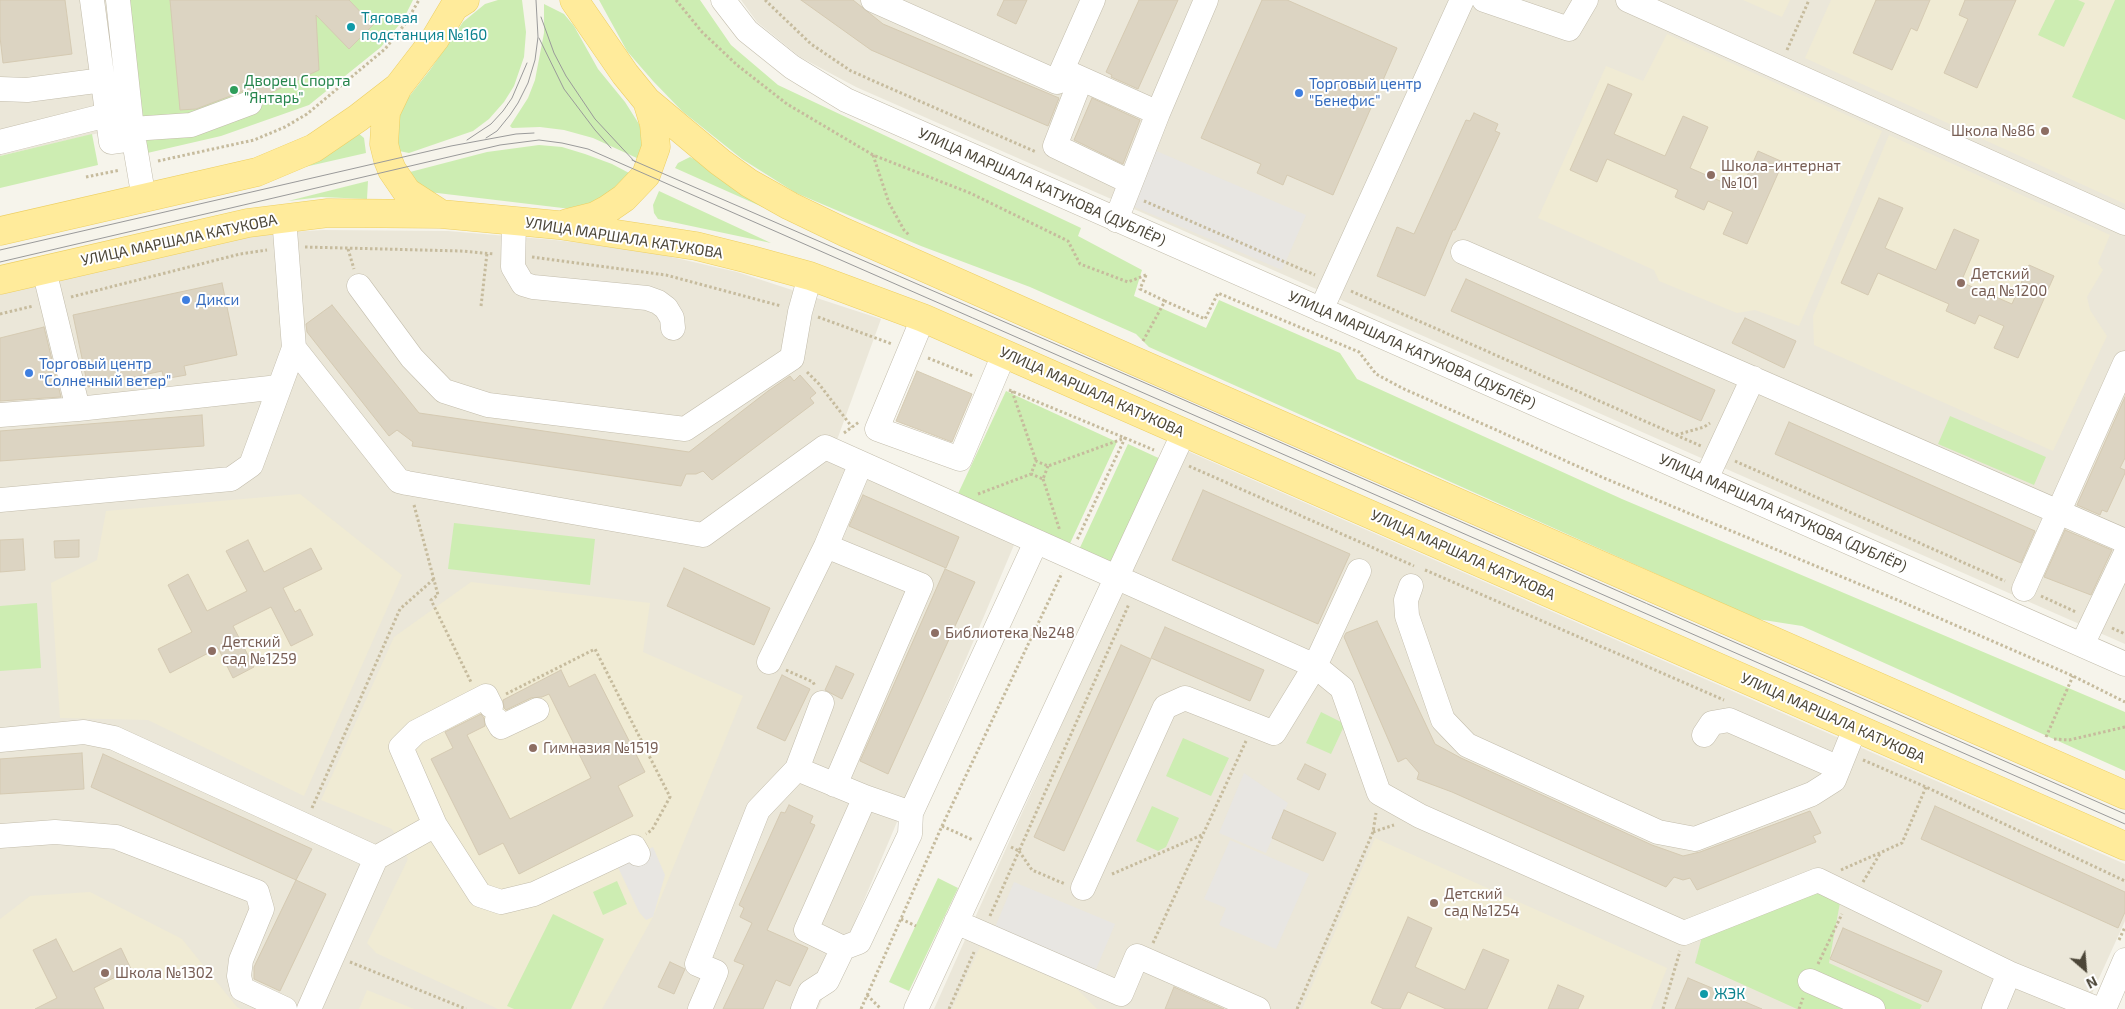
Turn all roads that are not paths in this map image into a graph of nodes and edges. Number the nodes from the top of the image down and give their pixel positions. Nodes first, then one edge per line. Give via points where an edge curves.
1 (92, 0) edge
2 (118, 0) edge
3 (723, 0) edge
4 (873, 0) edge
5 (1093, 0) edge
6 (1206, 0) edge
7 (1462, 0) edge
8 (1484, 0) edge
9 (1586, 0) edge
10 (1628, 0) edge
11 (459, 2) edge
12 (580, 6) edge
13 (1072, 74) junction
14 (103, 80) junction
15 (398, 87) junction
16 (0, 88) edge
17 (647, 101) junction
18 (250, 103) dead end
19 (1158, 113) junction
20 (107, 116) junction
21 (132, 134) junction
22 (0, 142) edge
23 (1128, 188) junction
24 (144, 200) junction
25 (441, 214) junction
26 (284, 217) junction
27 (514, 220) junction
28 (1116, 220) junction
29 (2125, 223) edge
30 (558, 225) junction
31 (0, 231) edge
32 (1463, 252) dead end
33 (44, 270) junction
34 (810, 276) junction
35 (0, 280) edge
36 (359, 286) dead end
37 (1321, 310) junction
38 (923, 318) junction
39 (673, 328) dead end
40 (294, 348) junction
41 (1004, 354) junction
42 (2125, 363) edge
43 (1752, 378) junction
44 (279, 387) junction
45 (78, 409) junction
46 (0, 415) edge
47 (1184, 432) junction
48 (861, 463) junction
49 (1706, 480) junction
50 (0, 500) edge
51 (2058, 512) junction
52 (2125, 541) edge
53 (1036, 542) junction
54 (826, 546) junction
55 (2125, 555) edge
56 (1359, 571) dead end
57 (1116, 578) junction
58 (1411, 586) dead end
59 (2024, 589) road end
60 (2082, 646) junction
61 (769, 662) road end
62 (2125, 664) edge
63 (1315, 666) junction
64 (822, 703) road end
65 (537, 710) dead end
66 (1704, 735) dead end
67 (0, 740) edge
68 (1847, 749) junction
69 (797, 769) junction
70 (835, 785) junction
71 (2125, 795) edge
72 (865, 798) junction
73 (912, 813) junction
74 (435, 825) junction
75 (0, 836) edge
76 (641, 844) road end
77 (2125, 846) edge
78 (376, 858) junction
79 (1084, 887) road end
80 (956, 922) junction
81 (843, 948) junction
82 (2125, 960) edge
83 (2009, 972) junction
84 (1810, 981) road end
85 (1125, 1002) edge
86 (284, 1009) edge
87 (309, 1009) edge
88 (700, 1009) edge
89 (803, 1009) edge
90 (916, 1009) edge
91 (1258, 1009) edge
92 (1873, 1009) edge
93 (1994, 1009) edge
94 (2098, 1009) edge
95 (2104, 1009) edge

1 - 14 street
2 - 21 street
3 - 28 street, УЛИЦА МАРШАЛА КАТУКОВА (ДУБЛЁР) via 747,31 792,67 846,100
4 - 13 street via 1057,82
5 - 13 street
6 - 19 street
7 - 37 street
8 - 9 street via 1569,29
10 - 29 street
11 - 15 main road
12 - 17 main road via 624,74
13 - 19 street
13 - 23 street via 1055,146
14 - 16 street via 27,90
14 - 20 street
15 - 24 main road via 314,148 285,162
15 - 25 main road via 386,112 384,144 388,160 407,192
17 - 30 main road via 656,147 646,175 608,209 583,220
17 - 71 main road via 749,183 844,232
18 - 21 street via 191,125
19 - 23 street
20 - 21 street via 110,142
20 - 22 street
21 - 24 street
23 - 28 street
24 - 31 main road
25 - 26 main road, УЛИЦА МАРШАЛА КАТУКОВА via 328,213
25 - 27 main road, УЛИЦА МАРШАЛА КАТУКОВА
26 - 33 main road, УЛИЦА МАРШАЛА КАТУКОВА via 248,222
26 - 40 street
27 - 30 main road, УЛИЦА МАРШАЛА КАТУКОВА
27 - 39 street via 513,266 524,284 647,298 666,308
28 - 37 street, УЛИЦА МАРШАЛА КАТУКОВА (ДУБЛЁР)
30 - 34 main road, УЛИЦА МАРШАЛА КАТУКОВА via 696,246
32 - 43 street
33 - 35 main road, УЛИЦА МАРШАЛА КАТУКОВА
33 - 45 street
34 - 36 street via 792,358 685,430 488,405 444,391 412,358
34 - 38 main road, УЛИЦА МАРШАЛА КАТУКОВА
37 - 49 street, УЛИЦА МАРШАЛА КАТУКОВА (ДУБЛЁР)
38 - 41 main road, УЛИЦА МАРШАЛА КАТУКОВА
38 - 41 street via 877,429 960,459
40 - 44 street
40 - 48 street via 399,481 703,536 825,447
41 - 47 main road, УЛИЦА МАРШАЛА КАТУКОВА
42 - 51 street
43 - 49 street
43 - 51 street
44 - 45 street
44 - 50 street via 251,465 231,479
45 - 46 street
47 - 57 street
47 - 68 main road, УЛИЦА МАРШАЛА КАТУКОВА
48 - 53 street
48 - 54 street
49 - 60 street, УЛИЦА МАРШАЛА КАТУКОВА (ДУБЛЁР)
51 - 52 street
51 - 59 street
53 - 57 street
53 - 73 street
54 - 61 street
54 - 70 street via 921,585
55 - 60 street
56 - 63 street
57 - 63 street
57 - 80 street
58 - 68 street via 1406,600 1407,616 1444,720 1467,745 1658,832 1696,839 1812,794 1834,780
60 - 62 street, УЛИЦА МАРШАЛА КАТУКОВА (ДУБЛЁР)
63 - 79 street via 1274,733 1185,698 1165,707
63 - 83 street via 1342,688 1379,793 1420,816 1684,933 1818,880
64 - 69 street
65 - 74 street via 501,727 489,707 416,732 402,747
66 - 68 street via 1712,723 1729,720
67 - 78 street via 84,732 114,738
68 - 77 main road, УЛИЦА МАРШАЛА КАТУКОВА
69 - 70 street
69 - 88 street via 758,810 697,964 716,972
70 - 72 street
72 - 73 street
72 - 81 street via 806,930
73 - 81 street via 910,834 859,942
74 - 76 street via 480,895 501,902 534,894
74 - 78 street
75 - 86 street via 56,832 116,837 257,892 262,909 241,960 239,976 242,989
78 - 87 street
80 - 85 street
80 - 90 street
81 - 89 street via 827,981 810,992
82 - 95 street
83 - 93 street
83 - 94 street
84 - 92 street
85 - 91 street via 1137,956

